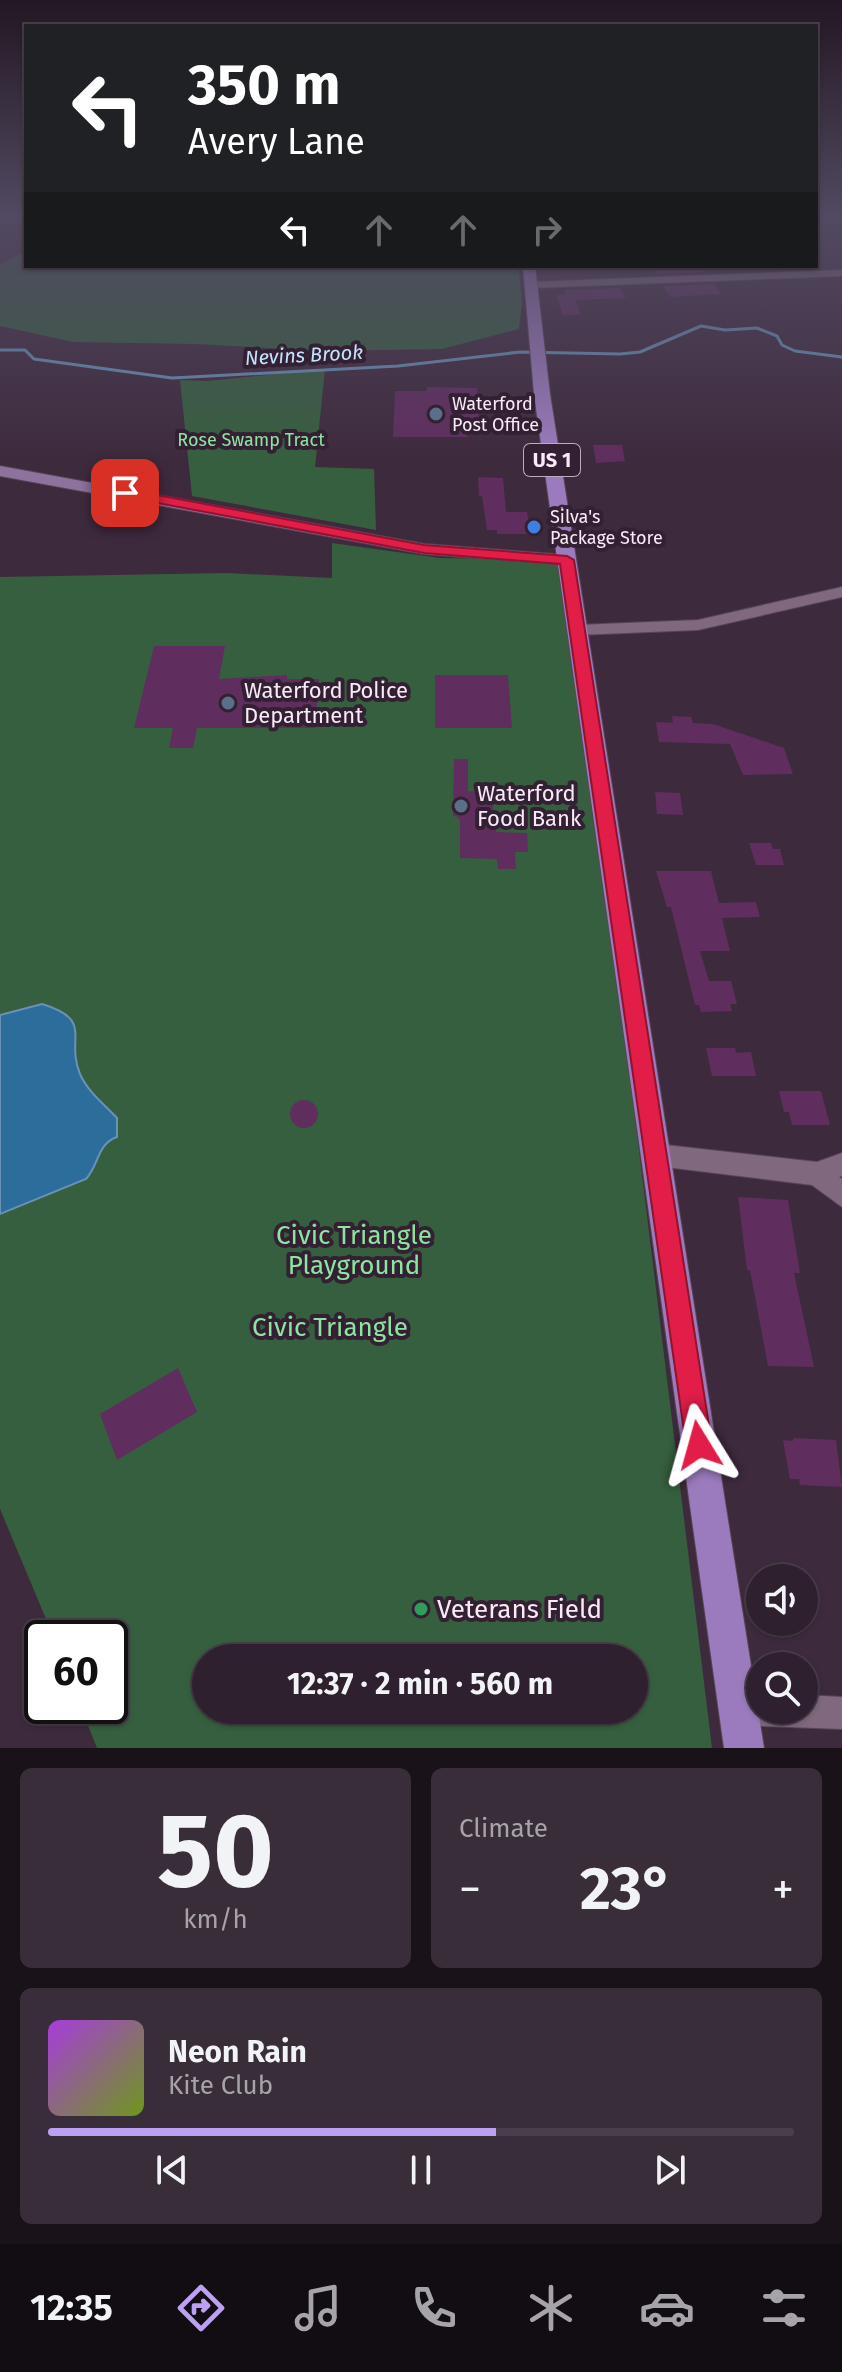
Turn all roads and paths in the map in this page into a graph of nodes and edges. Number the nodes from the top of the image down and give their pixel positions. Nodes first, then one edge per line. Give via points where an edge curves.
1 (533, 297) edge
2 (0, 471) edge
3 (567, 560) junction
4 (842, 592) edge
5 (578, 630) junction
6 (657, 1155) junction
7 (842, 1164) edge
8 (817, 1174) junction
9 (842, 1195) edge
10 (738, 1709) junction
11 (842, 1713) edge
12 (744, 1748) edge

1 - 3 main road, US 1
2 - 3 street via 424,549
3 - 5 main road, US 1
4 - 5 street via 715,622
5 - 6 main road, US 1
6 - 8 street
6 - 10 main road, US 1
7 - 8 street
8 - 9 street
10 - 11 street
10 - 12 main road, US 1

